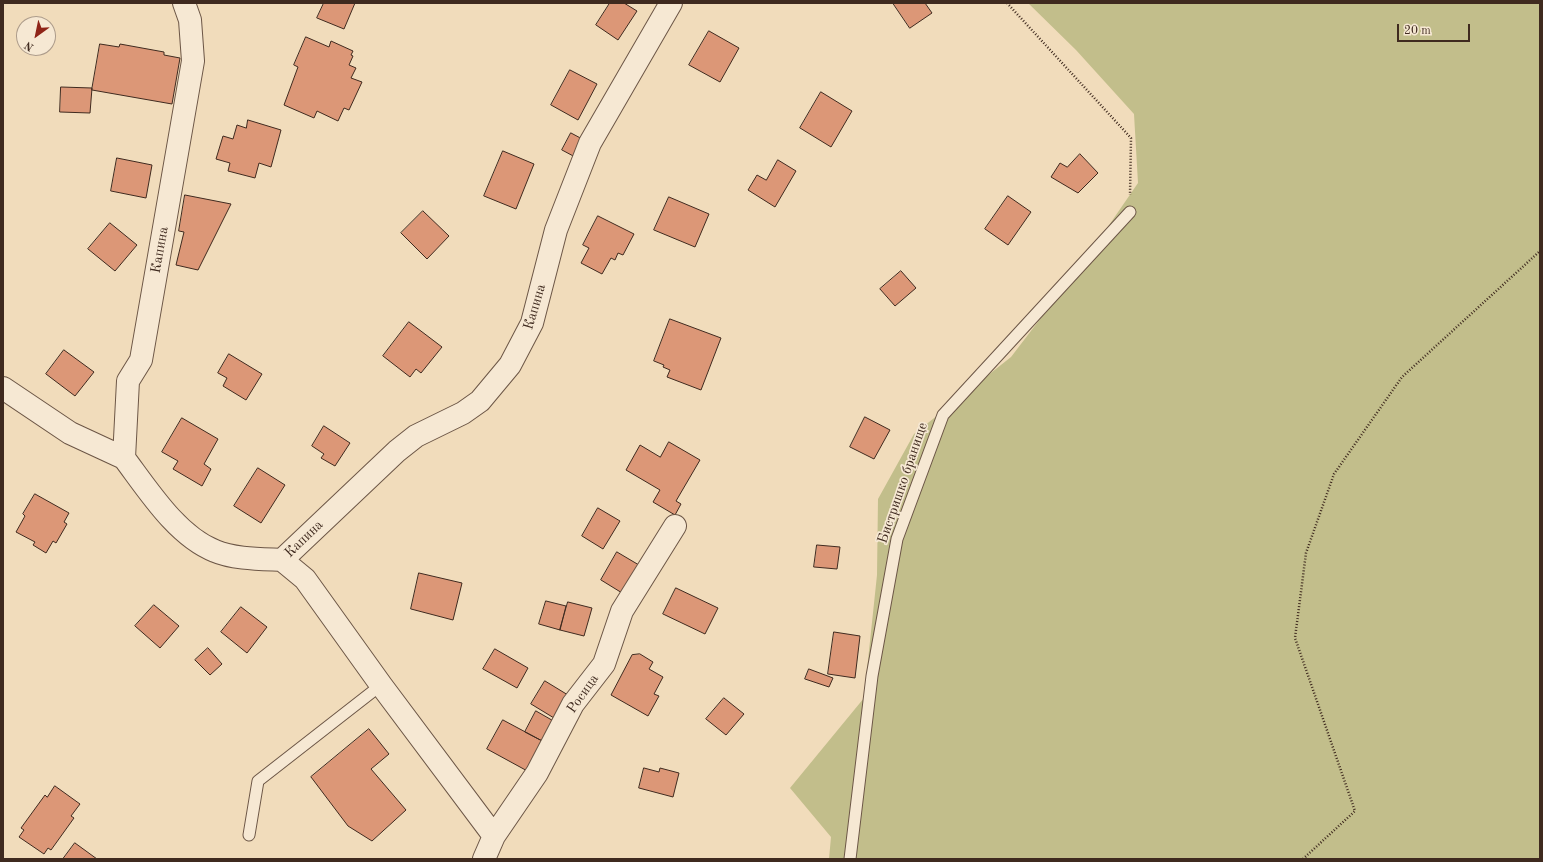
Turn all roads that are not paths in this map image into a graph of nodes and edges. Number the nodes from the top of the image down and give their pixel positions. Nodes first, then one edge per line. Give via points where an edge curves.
1 (184, 3) edge
2 (671, 3) edge
3 (1130, 212) road end
4 (3, 388) edge
5 (124, 458) junction
6 (675, 526) dead end
7 (282, 560) junction
8 (381, 685) junction
9 (249, 835) dead end
10 (494, 836) junction
11 (484, 859) edge
12 (850, 859) edge

1 - 5 street, Капина via 190,20 193,61 141,360 128,381
2 - 7 street, Капина via 590,143 556,230 532,323 510,365 480,401 463,413 416,436 397,451
3 - 12 lane, Бистришко бранище via 943,415 897,539 872,676
4 - 5 street via 70,433
5 - 7 street, Капина via 170,516 190,536 216,552
6 - 10 street, Росица via 622,611 604,664 573,704 537,773
7 - 8 street via 305,579
8 - 9 lane via 258,781
8 - 10 street
10 - 11 street, Росица

